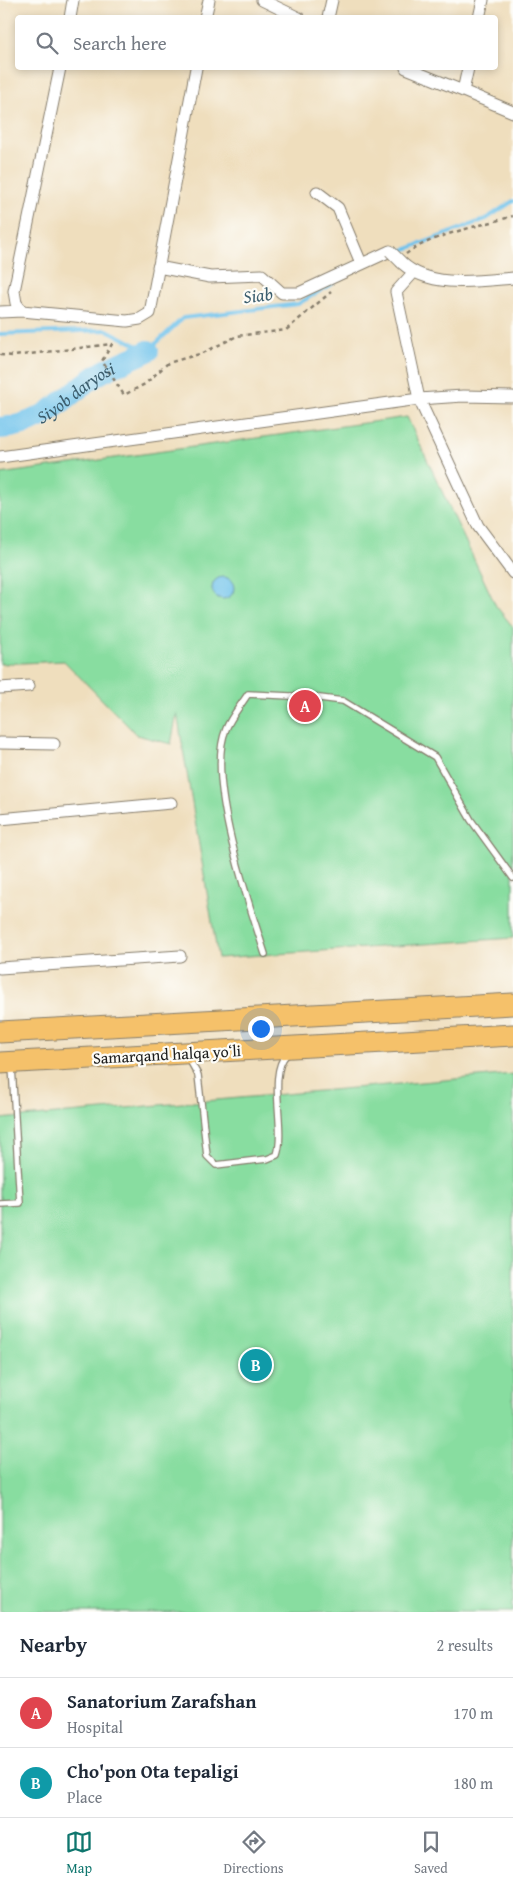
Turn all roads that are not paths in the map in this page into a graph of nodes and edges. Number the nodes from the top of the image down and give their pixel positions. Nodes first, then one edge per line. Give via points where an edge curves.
1 (73, 0) edge
2 (208, 0) edge
3 (262, 0) edge
4 (332, 0) edge
5 (482, 0) edge
6 (70, 15) edge
7 (206, 15) edge
8 (293, 15) edge
9 (329, 15) edge
10 (480, 15) edge
11 (60, 70) edge
12 (196, 70) edge
13 (411, 70) edge
14 (468, 70) edge
15 (464, 91) junction
16 (513, 112) edge
17 (317, 192) dead end
18 (361, 263) junction
19 (158, 267) junction
20 (413, 273) junction
21 (513, 278) edge
22 (22, 311) junction
23 (0, 312) edge
24 (513, 397) edge
25 (419, 399) junction
26 (0, 457) edge
27 (513, 573) edge
28 (29, 686) dead end
29 (0, 688) edge
30 (0, 743) edge
31 (54, 744) dead end
32 (171, 803) dead end
33 (0, 819) edge
34 (513, 878) edge
35 (265, 954) dead end
36 (180, 956) dead end
37 (0, 968) edge
38 (513, 1005) edge
39 (0, 1032) edge
40 (513, 1034) edge
41 (294, 1046) junction
42 (186, 1052) junction
43 (6, 1063) edge
44 (0, 1204) edge

1 - 6 street
2 - 7 street
3 - 8 street
4 - 9 street
5 - 10 street
11 - 22 street via 14,291 16,303
12 - 19 street
13 - 15 street
14 - 15 street
15 - 16 street
17 - 18 street via 338,208
18 - 19 street via 299,293 282,293 262,275 210,277
18 - 20 street, bridge via 390,252
19 - 22 street via 150,312 140,318 127,321
20 - 21 street via 440,280
20 - 25 street via 396,292
22 - 23 street
24 - 25 street
25 - 26 street
25 - 27 street via 478,526
28 - 29 street
30 - 31 street
32 - 33 street
34 - 35 lane via 471,820 435,757 342,701 248,694 226,729 220,758 223,795 234,850
36 - 37 street
38 - 39 highway, Samarqand halqa yoʻli
38 - 40 highway via 505,1009 501,1020 505,1030
40 - 41 highway, Samarqand halqa yoʻli
41 - 42 highway, Samarqand halqa yoʻli
41 - 42 lane via 278,1070 281,1143 277,1155 267,1160 216,1165 207,1156 198,1075
42 - 43 highway, Samarqand halqa yoʻli
43 - 44 lane via 20,1203

